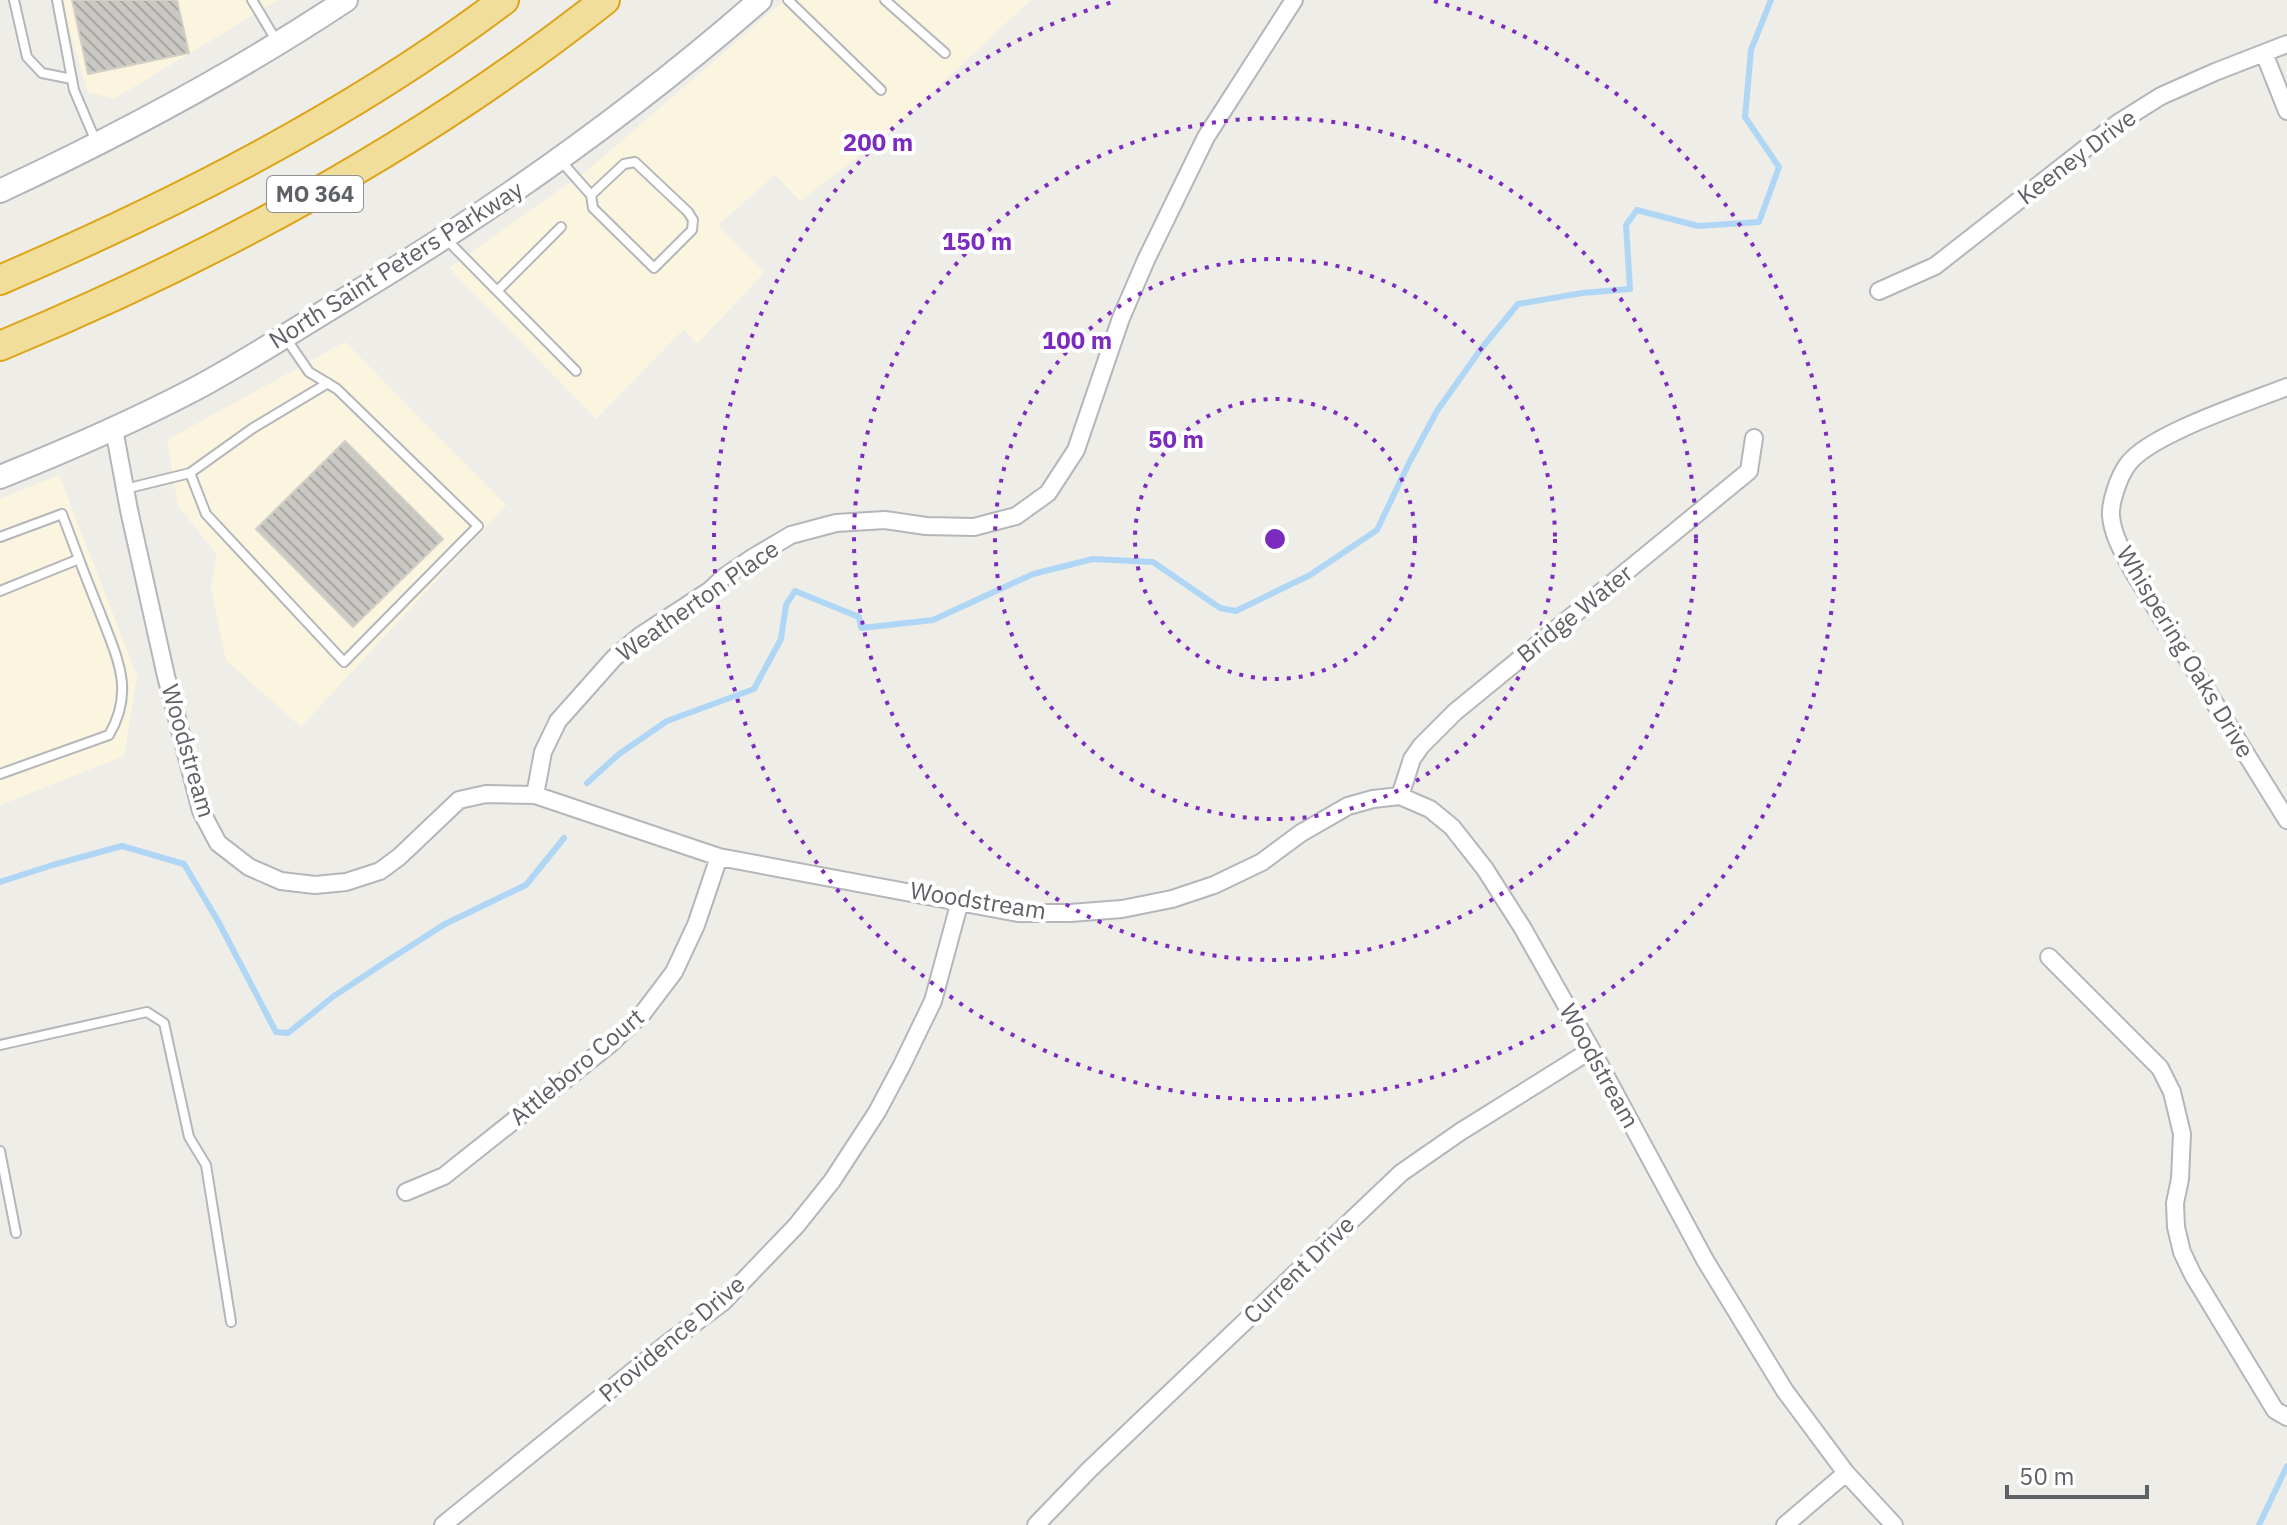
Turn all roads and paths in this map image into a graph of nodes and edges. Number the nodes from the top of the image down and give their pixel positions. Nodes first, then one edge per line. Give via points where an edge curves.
1 (14, 0) edge
2 (57, 0) edge
3 (251, 0) edge
4 (346, 0) edge
5 (504, 0) edge
6 (605, 0) edge
7 (760, 0) edge
8 (788, 0) edge
9 (885, 0) edge
10 (1294, 0) edge
11 (278, 44) junction
12 (2287, 44) edge
13 (945, 53) dead end
14 (2264, 53) junction
15 (72, 79) junction
16 (881, 90) dead end
17 (2287, 111) edge
18 (97, 145) junction
19 (560, 160) junction
20 (0, 191) edge
21 (591, 195) junction
22 (561, 227) dead end
23 (445, 238) junction
24 (0, 280) edge
25 (497, 291) junction
26 (1879, 291) dead end
27 (285, 336) junction
28 (0, 346) edge
29 (576, 371) dead end
30 (328, 383) junction
31 (2287, 387) edge
32 (114, 429) junction
33 (1754, 438) dead end
34 (190, 473) junction
35 (0, 477) edge
36 (125, 489) junction
37 (0, 537) edge
38 (79, 559) junction
39 (0, 591) edge
40 (0, 774) edge
41 (535, 795) junction
42 (1400, 796) junction
43 (2287, 820) edge
44 (719, 857) junction
45 (960, 901) junction
46 (2049, 957) dead end
47 (0, 1045) edge
48 (1591, 1050) junction
49 (0, 1151) edge
50 (406, 1192) dead end
51 (16, 1233) dead end
52 (231, 1322) dead end
53 (2287, 1417) edge
54 (1846, 1473) junction
55 (443, 1525) edge
56 (1036, 1525) edge
57 (1785, 1525) edge
58 (1894, 1525) edge

1 - 15 lane via 27,57 42,73
2 - 15 lane
3 - 11 lane
4 - 11 main road
5 - 24 highway, MO 364 via 416,60 226,174
6 - 28 highway, MO 364 via 429,125 330,186 146,282
7 - 19 main road, North Saint Peters Parkway
8 - 16 lane
9 - 13 lane
10 - 41 street, Weatherton Place via 1206,137 1121,318 1076,450 1048,493 1016,516 974,527 885,520 836,523 791,535 614,658 558,721 543,752
11 - 18 main road
12 - 14 street, Keeney Drive
14 - 17 street
14 - 26 street, Keeney Drive via 2161,96 2118,123 1935,266
15 - 18 lane
18 - 20 main road
19 - 21 lane
19 - 23 main road, North Saint Peters Parkway
21 - 21 lane via 593,208 654,268 692,230 688,212 635,162 624,164
22 - 25 lane
23 - 25 lane
23 - 27 main road, North Saint Peters Parkway
25 - 29 lane
27 - 30 lane via 309,372
27 - 32 main road, North Saint Peters Parkway
30 - 34 lane
30 - 34 lane via 478,526 344,662 206,514
31 - 43 street, Whispering Oaks Drive via 2148,446 2128,464 2111,513 2116,540 2134,573
32 - 35 main road, North Saint Peters Parkway
32 - 36 street, Woodstream
33 - 42 street, Bridge Water via 1749,471 1433,733 1412,759
34 - 36 lane
36 - 41 street, Woodstream via 201,811 218,843 249,867 281,881 346,882 380,871 459,800 486,794
37 - 38 lane via 62,514
38 - 39 lane
38 - 40 lane via 119,661 123,685 117,721 109,735
41 - 44 street, Woodstream
42 - 45 street, Woodstream via 1348,806 1262,862 1172,899 1070,913 1018,913
42 - 48 street, Woodstream via 1430,809 1452,827 1485,869
44 - 45 street, Woodstream
44 - 50 street, Attleboro Court via 674,972 643,1013 444,1176
45 - 55 street, Providence Drive via 933,1001 902,1065 832,1181 796,1226 723,1302
46 - 53 street via 2160,1068 2182,1134 2175,1203 2182,1252 2275,1410
47 - 52 lane via 147,1012 164,1023 189,1137 206,1165
48 - 54 street, Woodstream via 1705,1260 1785,1391
48 - 56 street, Current Drive via 1401,1173
49 - 51 lane
54 - 57 street
54 - 58 street, Woodstream

